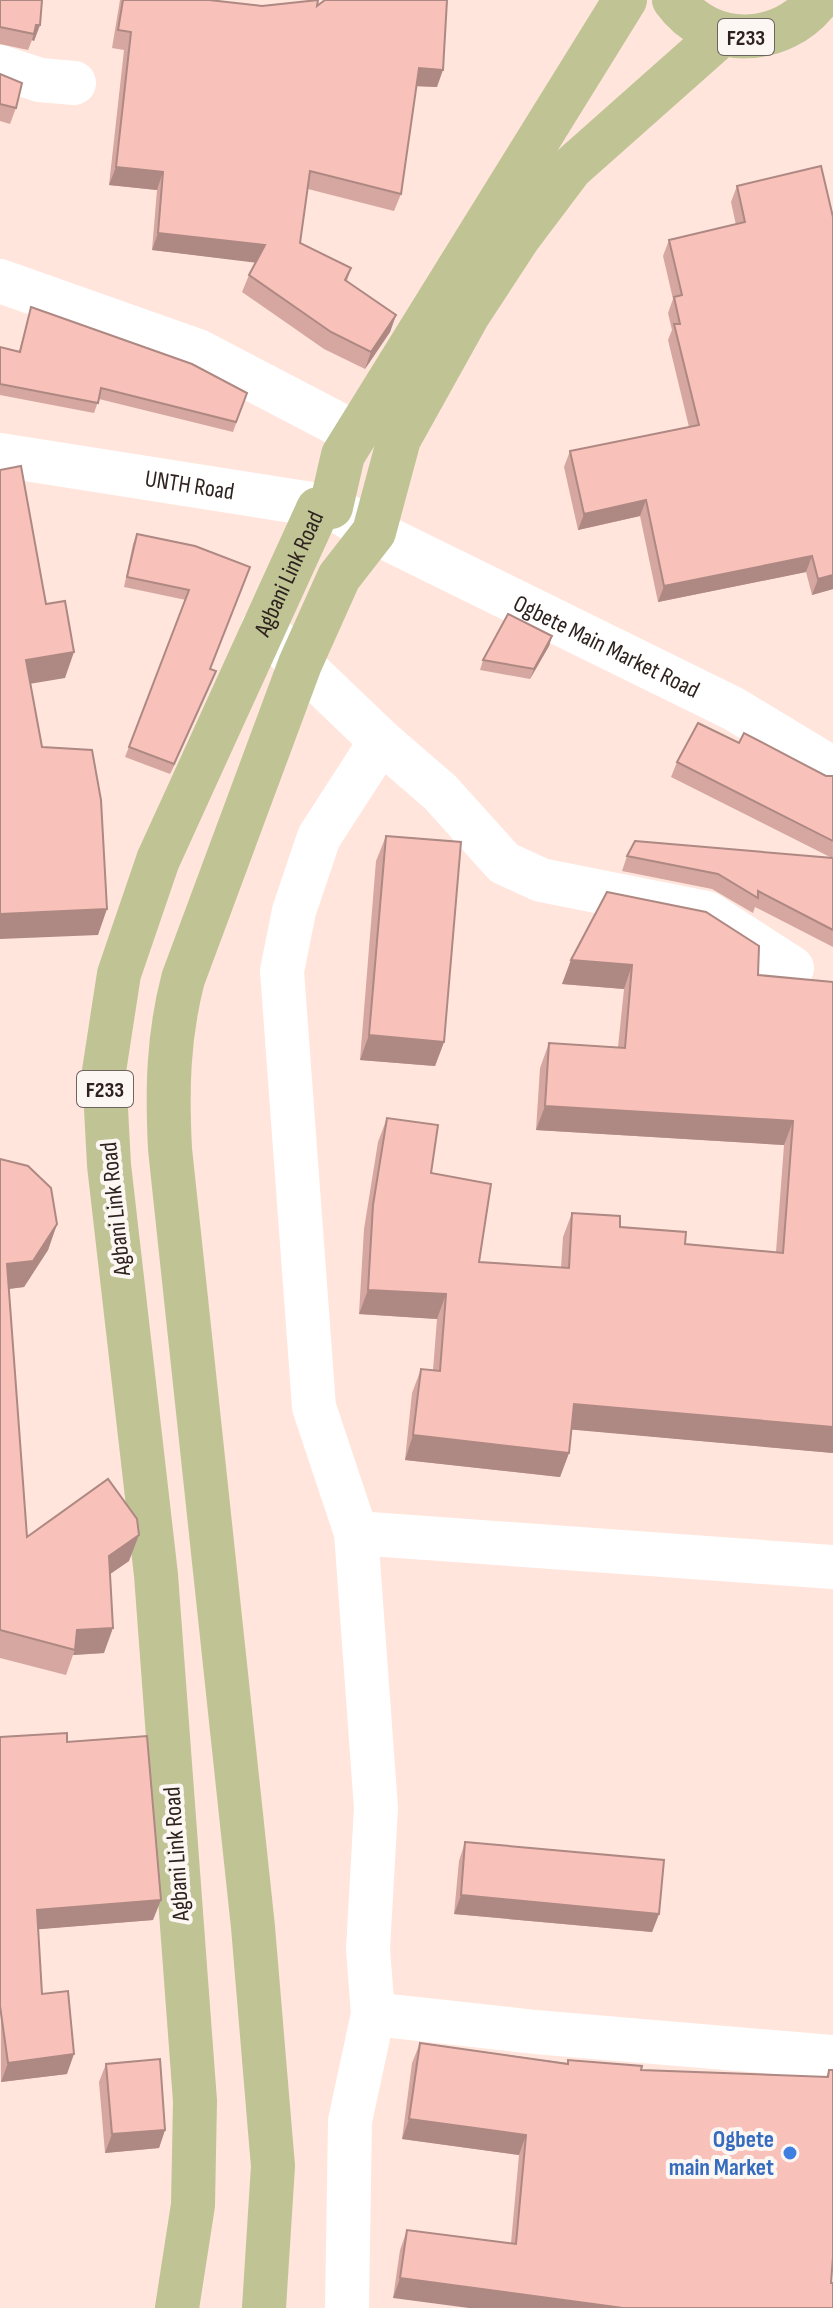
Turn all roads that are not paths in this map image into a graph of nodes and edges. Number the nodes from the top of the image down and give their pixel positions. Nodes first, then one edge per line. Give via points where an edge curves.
1 (625, 0) edge
2 (674, 0) edge
3 (818, 0) edge
4 (722, 34) junction
5 (0, 67) edge
6 (74, 83) dead end
7 (0, 281) edge
8 (355, 433) junction
9 (0, 455) edge
10 (331, 507) junction
11 (374, 532) junction
12 (263, 628) junction
13 (300, 664) junction
14 (381, 741) junction
15 (833, 769) edge
16 (792, 968) dead end
17 (356, 1533) junction
18 (833, 1567) edge
19 (373, 2014) junction
20 (833, 2057) edge
21 (177, 2308) edge
22 (264, 2308) edge
23 (347, 2308) edge

1 - 8 main road, Agbani Link Road / F233
2 - 4 main road, F233 via 697,22
3 - 4 main road, F233 via 781,30 752,38
4 - 11 main road, Agbani Link Road / F233 via 571,168 519,237 468,315 399,439
5 - 6 street via 40,80
7 - 8 street via 198,351
8 - 10 main road, Agbani Link Road / F233 via 343,455
9 - 10 street, UNTH Road
10 - 11 street, UNTH Road
10 - 12 main road, Agbani Link Road / F233 via 318,509
11 - 13 main road, Agbani Link Road / F233 via 339,577
11 - 15 street, Ogbete Main Market Road via 734,709
12 - 13 street
12 - 21 main road, Agbani Link Road / F233 via 158,860 119,974 104,1071 109,1165 156,1575 195,2101 193,2205
13 - 14 street
13 - 22 main road, Agbani Link Road / F233 via 183,979 171,1024 166,1077 271,2143
14 - 16 street via 440,792 512,868 541,880 707,913
14 - 17 street via 319,837 294,911 282,971 314,1407
17 - 18 street
17 - 19 street via 376,1808 368,1949
19 - 20 street
19 - 23 street via 350,2121

